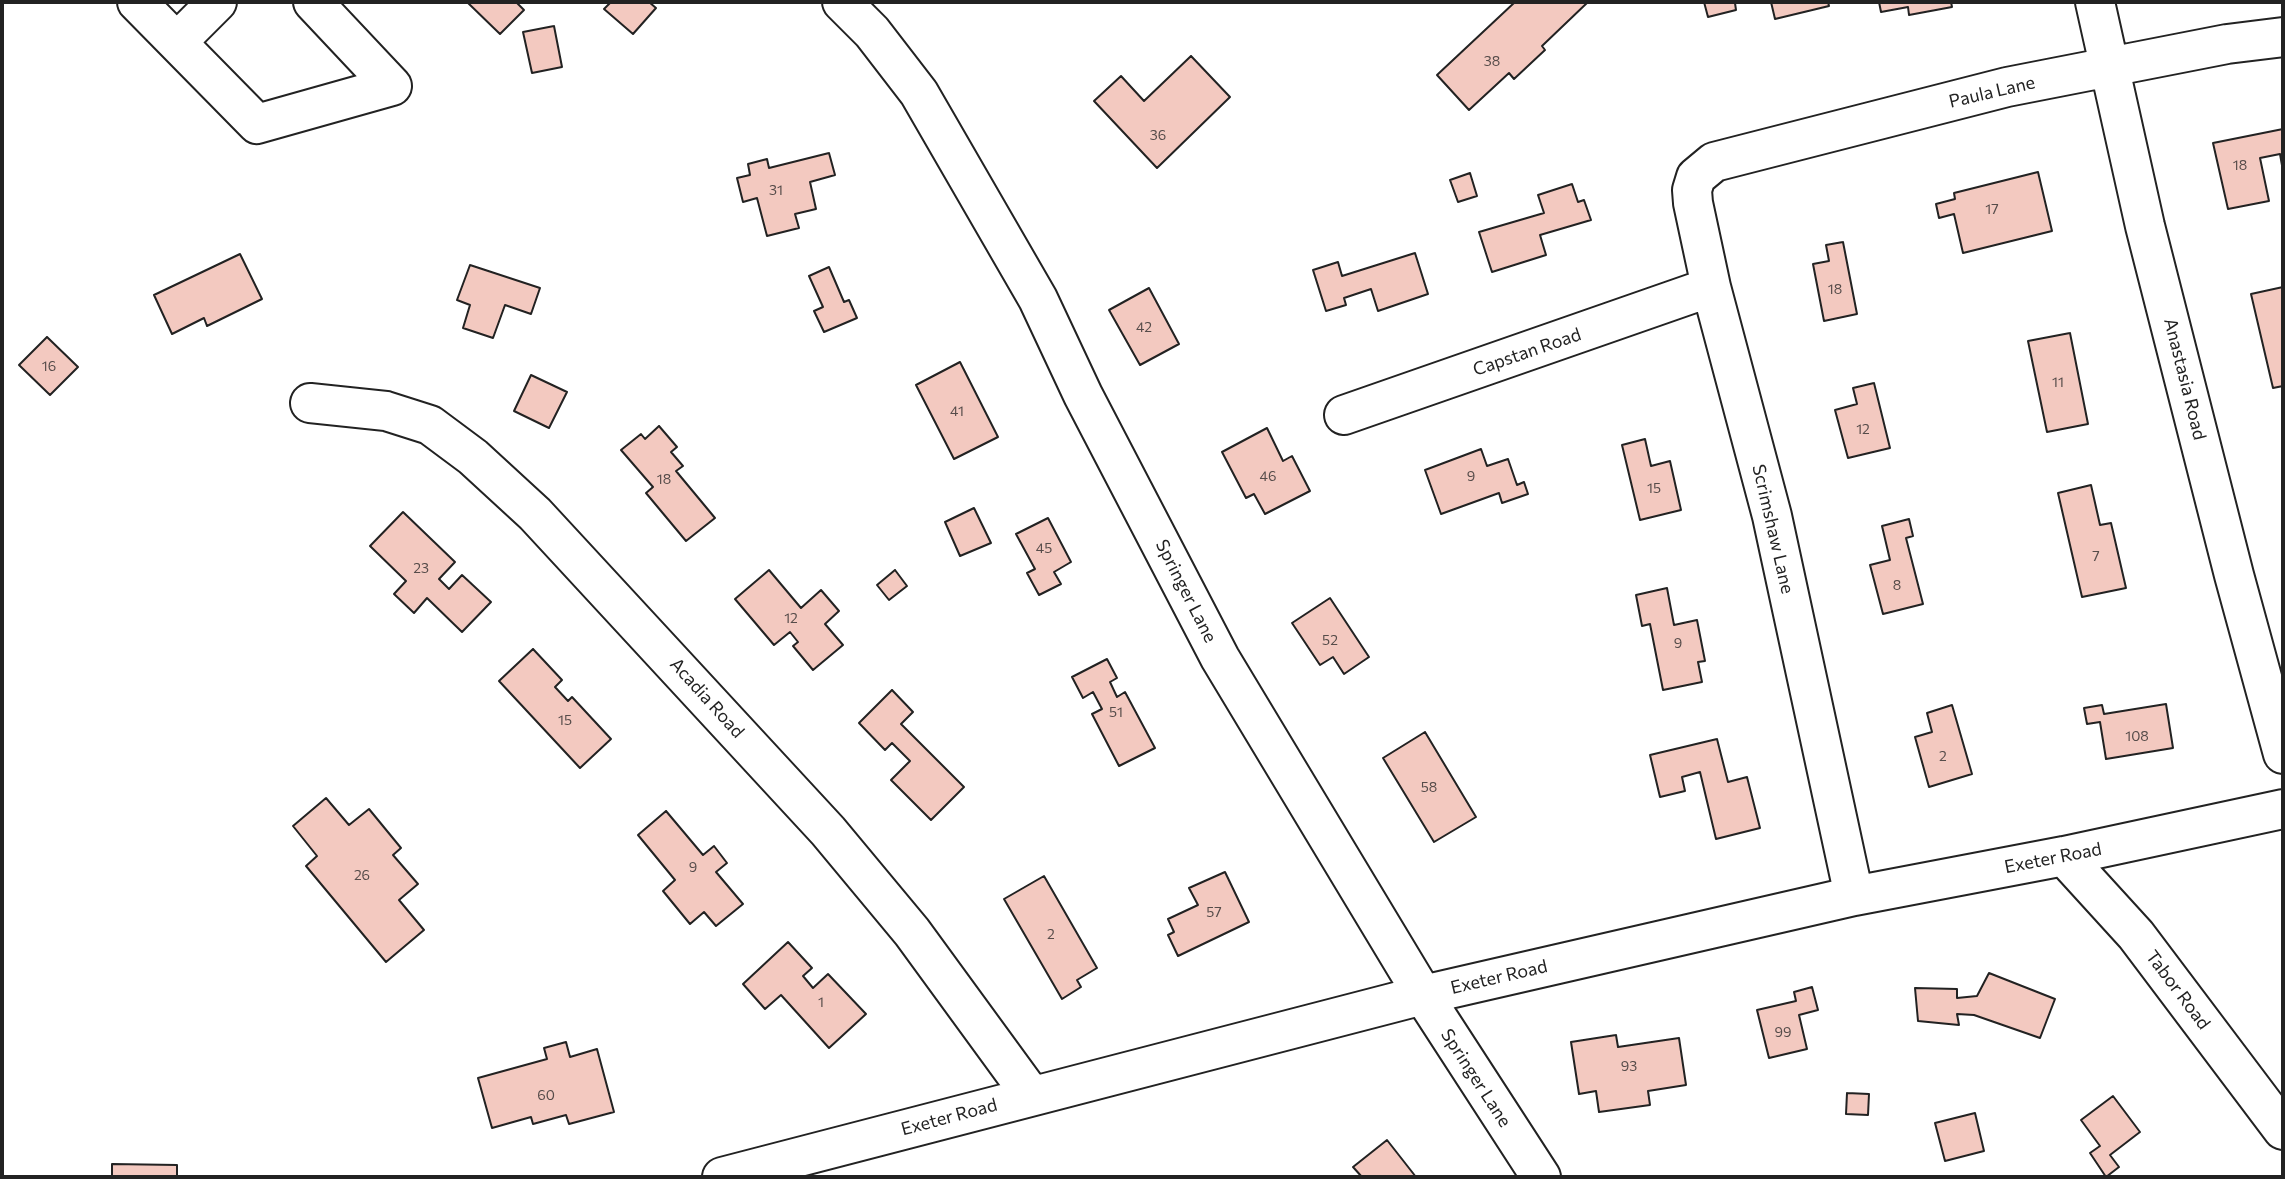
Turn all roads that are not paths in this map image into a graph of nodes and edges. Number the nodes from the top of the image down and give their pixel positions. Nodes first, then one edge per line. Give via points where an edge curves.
1 (137, 2) edge
2 (217, 2) edge
3 (313, 2) edge
4 (842, 2) edge
5 (2095, 2) edge
6 (2283, 37) edge
7 (177, 42) junction
8 (2110, 65) junction
9 (1705, 167) joint
10 (1711, 287) junction
11 (310, 403) dead end
12 (1343, 415) dead end
13 (2283, 754) edge
14 (2283, 809) edge
15 (2064, 856) junction
16 (1854, 896) junction
17 (1423, 995) junction
18 (1031, 1095) junction
19 (2283, 1130) edge
20 (1534, 1174) edge
21 (722, 1177) edge

1 - 7 street
2 - 7 street
3 - 7 street via 393,86 257,124
4 - 17 street, Springer Lane via 872,32 919,93 1038,299 1220,658
5 - 8 street, Anastasia Road
6 - 8 street, Paula Lane
8 - 9 street, Paula Lane via 2007,87
8 - 13 street, Anastasia Road via 2145,226
9 - 10 street, Scrimshaw Lane via 1692,190
10 - 12 street, Capstan Road
10 - 16 street, Scrimshaw Lane via 1772,516
11 - 18 street, Acadia Road via 386,411 430,425 535,514 828,831 912,932
14 - 15 street, Exeter Road
15 - 16 street, Exeter Road
15 - 19 street, Tabor Road via 2136,935
16 - 17 street, Exeter Road
17 - 18 street, Exeter Road
17 - 20 street, Springer Lane
18 - 21 street, Exeter Road

